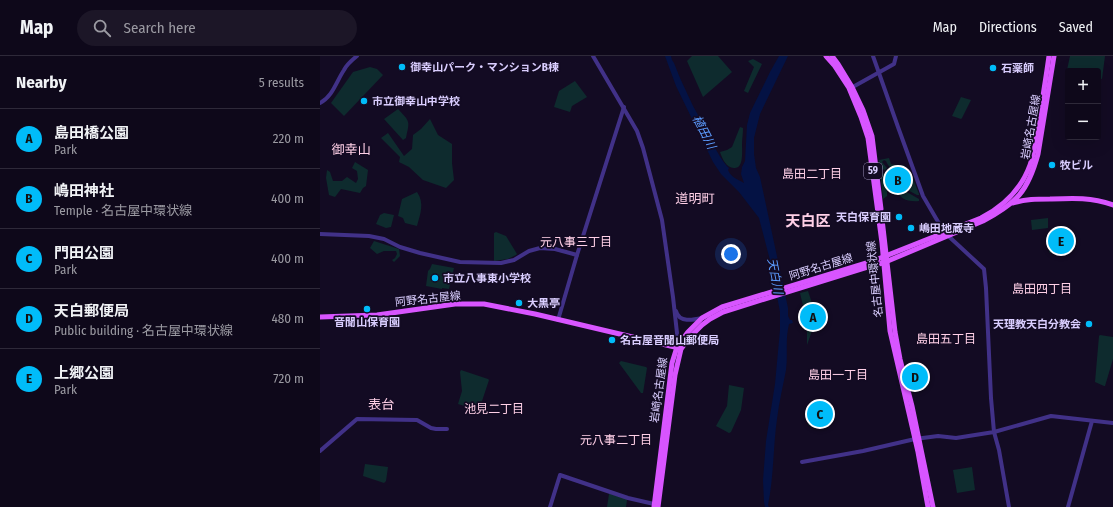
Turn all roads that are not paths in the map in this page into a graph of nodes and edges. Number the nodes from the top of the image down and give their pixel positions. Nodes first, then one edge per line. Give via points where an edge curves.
1 (357, 56) edge
2 (593, 56) edge
3 (826, 56) edge
4 (832, 56) edge
5 (873, 56) edge
6 (896, 56) edge
7 (1049, 56) edge
8 (1054, 56) edge
9 (878, 73) junction
10 (851, 88) junction
11 (320, 103) edge
12 (624, 107) junction
13 (1014, 192) junction
14 (1020, 198) junction
15 (1113, 205) edge
16 (320, 234) edge
17 (946, 234) junction
18 (577, 255) junction
19 (885, 260) junction
20 (674, 305) junction
21 (722, 310) junction
22 (320, 317) edge
23 (702, 318) junction
24 (558, 320) junction
25 (679, 346) junction
26 (1092, 421) junction
27 (1113, 423) edge
28 (446, 429) dead end
29 (994, 432) junction
30 (917, 439) junction
31 (320, 451) edge
32 (802, 462) dead end
33 (655, 506) edge
34 (550, 507) edge
35 (928, 507) edge
36 (933, 507) edge
37 (1009, 507) edge
38 (1068, 507) edge

1 - 11 street via 344,70 330,95
2 - 12 street
3 - 10 main road, 名古屋中環状線 / 59
4 - 10 main road, 名古屋中環状線 / 59
5 - 9 street
6 - 9 street via 894,64
7 - 13 main road, 岩崎名古屋線 via 1030,166
8 - 14 main road, 岩崎名古屋線 via 1038,154
9 - 10 street
9 - 17 street via 923,196
10 - 19 main road, 名古屋中環状線 / 59 via 863,110 872,136
12 - 18 street
12 - 20 street via 637,131 662,220
13 - 14 main road
13 - 17 main road, 阿野名古屋線 via 1006,202 986,216
14 - 15 main road, 阿野名古屋線 via 1081,198
14 - 17 main road, 阿野名古屋線 via 983,221
16 - 18 street via 369,236 420,253 460,262 502,263 540,248
17 - 19 main road, 阿野名古屋線
17 - 29 street via 984,269
18 - 24 street
19 - 21 main road, 阿野名古屋線
19 - 30 main road, 名古屋中環状線 / 59 via 895,332
20 - 23 street via 677,315 684,320
20 - 25 street
21 - 23 main road, 阿野名古屋線
21 - 25 main road, 阿野名古屋線
22 - 24 main road, 阿野名古屋線 via 377,315 455,304 477,304
23 - 25 main road, 阿野名古屋線
24 - 25 main road, 阿野名古屋線
25 - 33 main road, 岩崎名古屋線 via 672,363
26 - 27 street
26 - 29 street via 1051,416
26 - 38 street
28 - 31 street via 431,428 416,420 357,419
29 - 30 street via 956,438 938,436
29 - 37 street
30 - 32 street
30 - 35 main road, 名古屋中環状線 / 59
30 - 36 main road, 名古屋中環状線 / 59
33 - 34 street via 560,475

